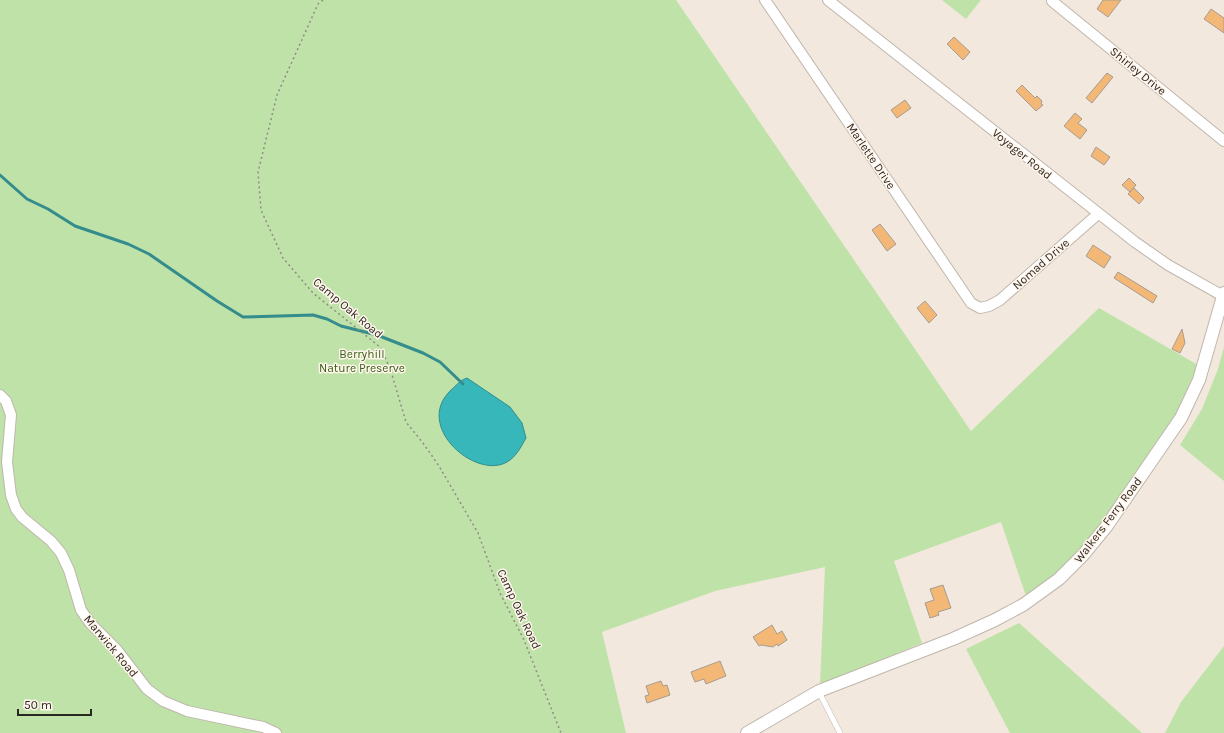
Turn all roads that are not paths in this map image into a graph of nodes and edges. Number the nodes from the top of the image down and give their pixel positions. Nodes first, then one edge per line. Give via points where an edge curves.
1 (766, 0) edge
2 (828, 0) edge
3 (1052, 1) dead end
4 (1224, 141) edge
5 (1098, 214) junction
6 (1224, 295) edge
7 (980, 308) joint
8 (0, 395) edge
9 (819, 691) junction
10 (276, 733) edge
11 (747, 733) edge
12 (840, 733) edge

1 - 7 street, Marlette Drive via 964,295
2 - 5 street, Voyager Road
3 - 4 street, Shirley Drive
5 - 6 street, Voyager Road via 1168,265
5 - 7 street, Nomad Drive via 1000,300
6 - 9 street, Walkers Ferry Road via 1201,375 1181,418 1106,527 1069,570 1023,604 981,626
8 - 10 street, Marwick Road via 6,401 11,415 7,462 11,495 16,509 61,553 81,610 90,623 117,650 147,690 163,701 187,711 263,727
9 - 11 street, Walkers Ferry Road
9 - 12 lane

